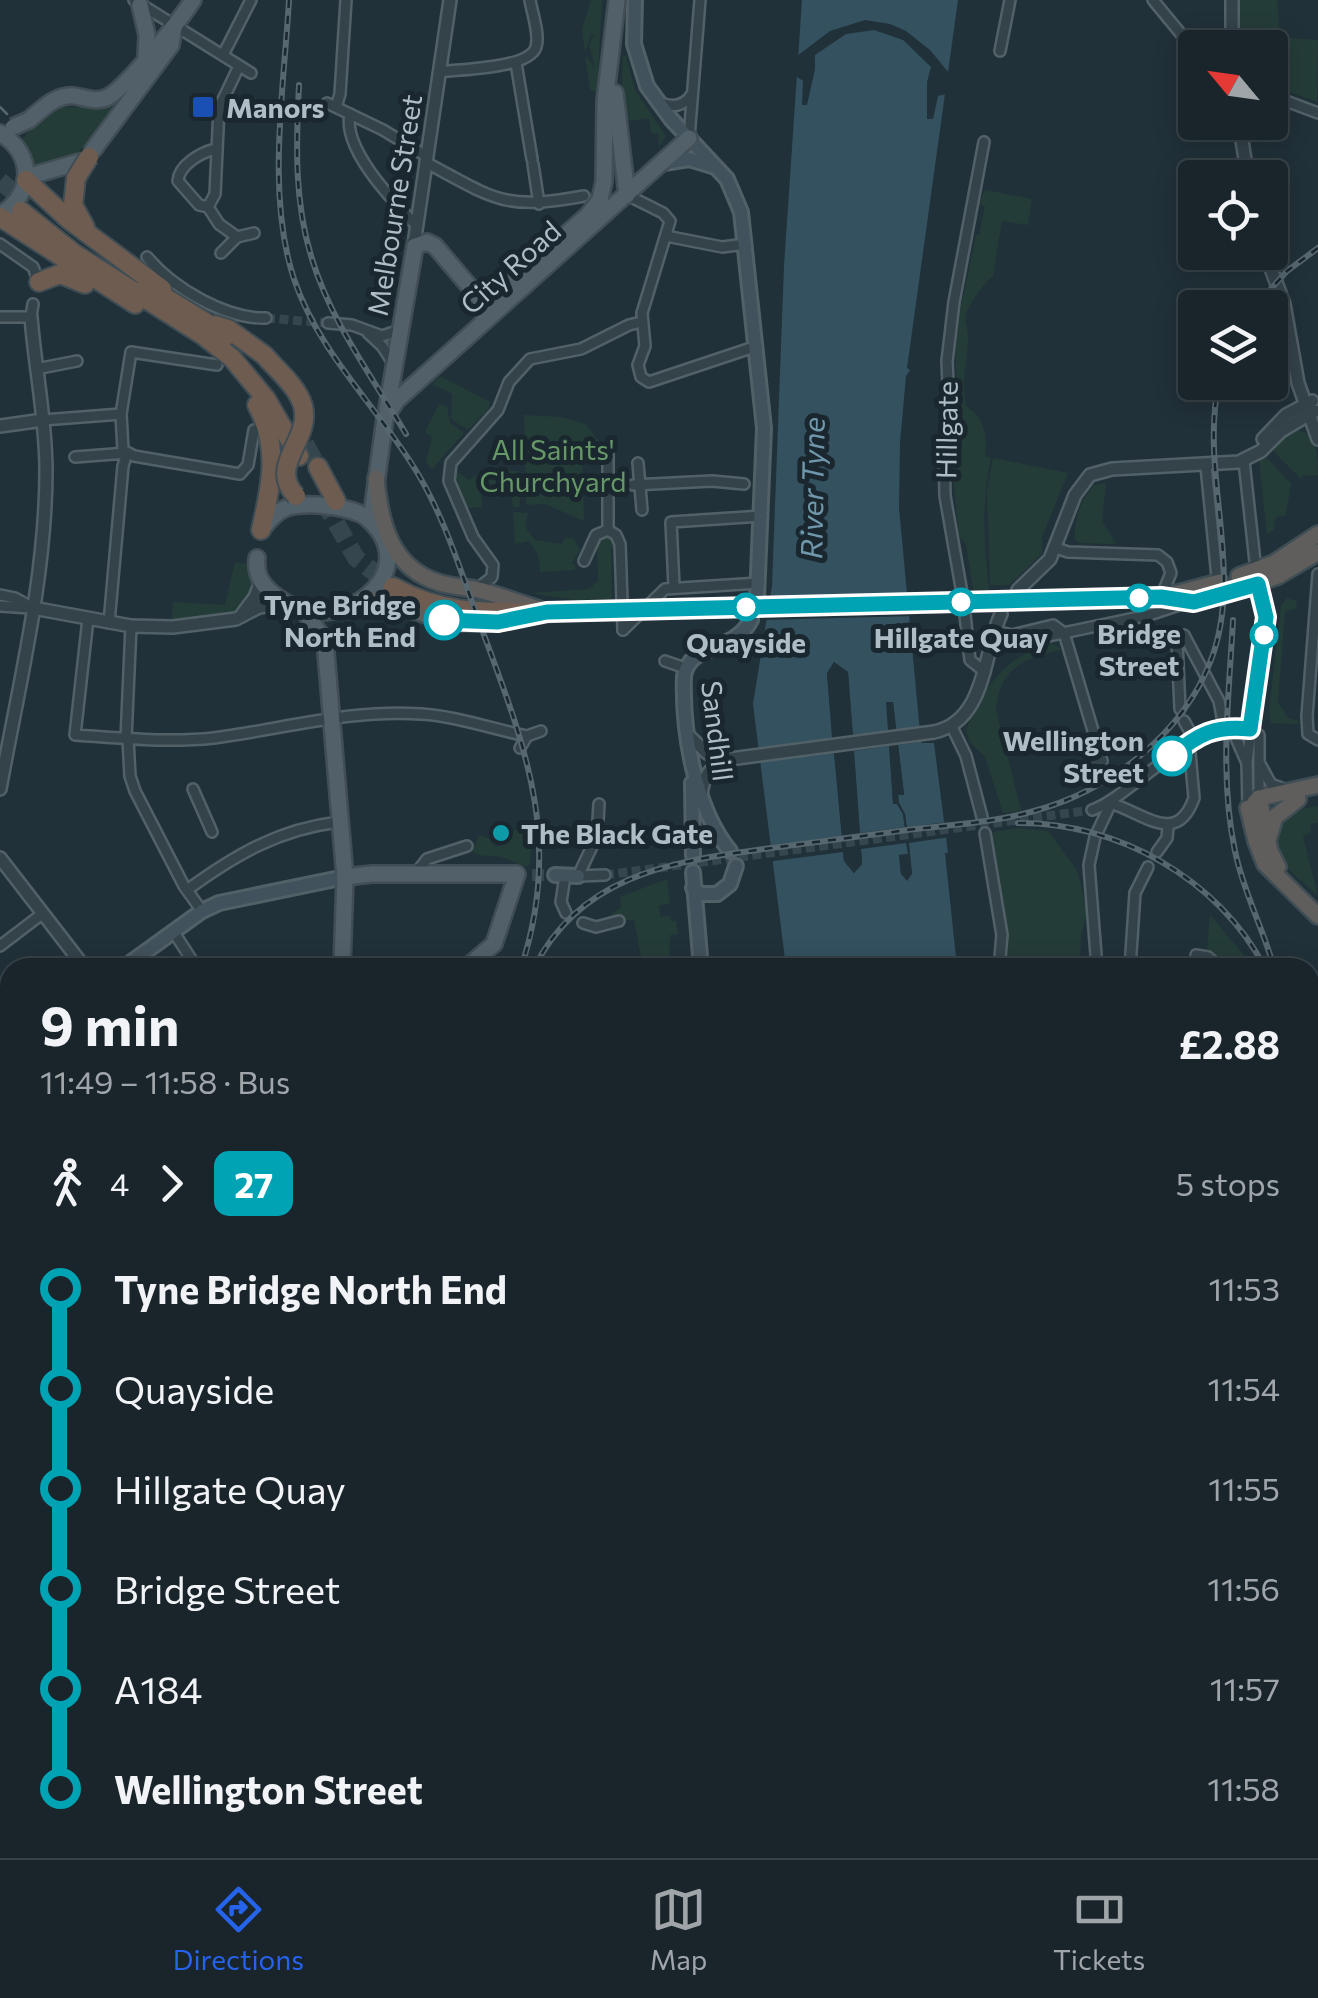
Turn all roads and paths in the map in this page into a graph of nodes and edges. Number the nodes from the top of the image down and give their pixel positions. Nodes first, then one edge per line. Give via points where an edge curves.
1 (192, 0) edge
2 (251, 0) edge
3 (346, 0) edge
4 (450, 0) edge
5 (530, 0) edge
6 (618, 0) edge
7 (635, 0) edge
8 (700, 0) edge
9 (1010, 0) edge
10 (1153, 0) edge
11 (1232, 0) edge
12 (137, 2) edge
13 (174, 28) junction
14 (1178, 30) edge
15 (1232, 30) edge
16 (1000, 51) dead end
17 (612, 54) junction
18 (222, 55) junction
19 (146, 56) junction
20 (516, 63) junction
21 (239, 66) junction
22 (251, 72) dead end
23 (439, 72) junction
24 (694, 91) junction
25 (656, 100) junction
26 (1288, 102) edge
27 (1318, 113) edge
28 (350, 114) junction
29 (10, 128) edge
30 (688, 138) junction
31 (984, 142) dead end
32 (216, 150) junction
33 (91, 153) joint
34 (426, 159) junction
35 (622, 166) junction
36 (658, 168) junction
37 (718, 168) junction
38 (72, 173) junction
39 (27, 179) junction
40 (627, 195) junction
41 (584, 196) dead end
42 (539, 204) junction
43 (24, 207) tunnel mouth
44 (208, 207) junction
45 (0, 216) edge
46 (416, 225) junction
47 (254, 233) dead end
48 (92, 236) junction
49 (666, 236) junction
50 (237, 237) junction
51 (0, 244) edge
52 (746, 244) junction
53 (435, 246) junction
54 (413, 251) junction
55 (221, 253) dead end
56 (147, 257) dead end
57 (1271, 270) edge
58 (39, 285) joint
59 (114, 293) junction
60 (516, 296) junction
61 (485, 299) junction
62 (171, 308) junction
63 (32, 310) joint
64 (0, 317) edge
65 (266, 318) tunnel mouth
66 (641, 322) junction
67 (328, 323) tunnel mouth
68 (481, 326) junction
69 (204, 329) junction
70 (363, 329) junction
71 (400, 330) junction
72 (757, 346) junction
73 (77, 361) dead end
74 (217, 365) dead end
75 (394, 366) junction
76 (36, 369) junction
77 (416, 383) junction
78 (1311, 410) edge
79 (121, 414) junction
80 (386, 418) junction
81 (43, 420) junction
82 (0, 426) edge
83 (1290, 426) junction
84 (254, 430) dead end
85 (1317, 438) edge
86 (608, 449) dead end
87 (302, 450) tunnel mouth
88 (127, 454) junction
89 (74, 457) dead end
90 (1248, 458) junction
91 (638, 464) dead end
92 (1206, 466) junction
93 (315, 473) tunnel mouth
94 (376, 478) junction
95 (636, 484) junction
96 (744, 484) dead end
97 (374, 499) junction
98 (315, 500) junction
99 (642, 510) dead end
100 (355, 512) junction
101 (762, 516) junction
102 (371, 521) junction
103 (608, 530) junction
104 (261, 532) joint
105 (1318, 534) edge
106 (1056, 548) junction
107 (1318, 552) edge
108 (257, 558) dead end
109 (584, 561) dead end
110 (1318, 574) edge
111 (1248, 580) junction
112 (261, 582) junction
113 (395, 582) tunnel mouth
114 (1219, 585) junction
115 (674, 586) junction
116 (476, 590) junction
117 (758, 590) joint
118 (1018, 590) dead end
119 (962, 593) dead end
120 (0, 595) edge
121 (1162, 597) junction
122 (1187, 602) junction
123 (285, 603) junction
124 (357, 604) junction
125 (0, 606) edge
126 (33, 608) junction
127 (305, 612) junction
128 (547, 612) junction
129 (1001, 614) dead end
130 (965, 615) dead end
131 (88, 619) junction
132 (236, 619) junction
133 (751, 620) dead end
134 (109, 623) junction
135 (130, 626) junction
136 (995, 631) junction
137 (1064, 633) junction
138 (324, 641) junction
139 (992, 648) junction
140 (666, 661) dead end
141 (685, 668) junction
142 (985, 672) junction
143 (1180, 709) dead end
144 (330, 718) junction
145 (1184, 721) dead end
146 (1224, 726) junction
147 (952, 727) junction
148 (541, 731) dead end
149 (1254, 731) junction
150 (527, 736) junction
151 (690, 737) junction
152 (1314, 738) edge
153 (127, 739) junction
154 (1192, 741) junction
155 (520, 748) dead end
156 (692, 754) junction
157 (730, 760) junction
158 (1247, 762) junction
159 (1259, 762) junction
160 (1074, 771) dead end
161 (1318, 786) edge
162 (0, 789) edge
163 (194, 789) dead end
164 (1318, 794) edge
165 (1295, 795) junction
166 (702, 801) junction
167 (599, 804) dead end
168 (1110, 804) junction
169 (1256, 805) junction
170 (1092, 810) tunnel mouth
171 (982, 817) dead end
172 (339, 822) junction
173 (1168, 827) junction
174 (212, 832) dead end
175 (985, 833) dead end
176 (718, 837) junction
177 (467, 846) dead end
178 (730, 851) dead end
179 (1270, 851) junction
180 (1158, 852) dead end
181 (0, 858) edge
182 (736, 866) dead end
183 (1148, 867) dead end
184 (693, 872) dead end
185 (416, 874) junction
186 (605, 875) tunnel mouth
187 (566, 876) junction
188 (345, 877) junction
189 (693, 888) junction
190 (187, 890) junction
191 (717, 894) junction
192 (1318, 903) edge
193 (202, 911) junction
194 (566, 913) dead end
195 (42, 914) junction
196 (1318, 916) edge
197 (620, 921) dead end
198 (583, 923) tunnel mouth
199 (698, 929) junction
200 (173, 931) junction
201 (0, 946) edge
202 (1196, 955) dead end
203 (77, 958) edge
204 (137, 958) edge
205 (191, 958) edge
206 (342, 958) edge
207 (488, 958) edge
208 (700, 958) edge
209 (1000, 958) edge
210 (1095, 958) edge
211 (1131, 958) edge
212 (1209, 958) edge

1 - 13 main road
2 - 18 street
3 - 28 street via 331,105
4 - 23 street, Melbourne Street
5 - 20 street via 536,50
6 - 17 main road, City Road
7 - 25 main road via 636,59
8 - 24 street
9 - 16 street
10 - 14 street
11 - 15 street
12 - 13 street
12 - 19 main road via 146,24
13 - 18 street
13 - 19 main road
13 - 33 main road via 172,46
17 - 35 main road, City Road
17 - 61 main road, City Road via 600,200 529,269
18 - 21 street
19 - 29 main road via 109,97 58,98
20 - 23 street
20 - 42 street
21 - 22 street
21 - 32 street via 219,108
23 - 34 street, Melbourne Street
24 - 25 street via 676,106
24 - 30 street
25 - 30 main road
26 - 27 street
28 - 34 street
28 - 46 street via 350,132 376,181
29 - 39 main road
30 - 36 main road
30 - 37 main road
31 - 119 street, Hillgate via 947,360 944,476
32 - 44 street
32 - 44 street via 199,156 177,178
33 - 38 highway, bridge
34 - 42 street via 494,198
34 - 46 street, Melbourne Street
35 - 36 main road via 636,175
35 - 40 main road, City Road
36 - 37 main road via 690,159
36 - 40 main road
37 - 52 main road via 738,200
38 - 39 main road
38 - 48 highway via 73,204
39 - 45 main road
39 - 48 highway
40 - 49 street via 668,217
40 - 60 main road, City Road
41 - 42 street
43 - 62 highway via 75,254
44 - 50 street
45 - 59 highway
46 - 53 street
46 - 54 street, Melbourne Street
47 - 50 street
48 - 62 highway via 144,273
49 - 52 street via 719,247
49 - 66 street
50 - 55 street
51 - 58 street via 32,267
52 - 72 main road
53 - 54 main road via 420,243
53 - 61 main road
54 - 71 main road, Melbourne Street
56 - 65 street via 212,305
57 - 78 street
58 - 59 highway via 60,274
59 - 62 highway via 139,306
60 - 61 main road
60 - 68 main road, City Road
61 - 68 main road
62 - 69 highway
63 - 64 street
63 - 76 street
66 - 72 street via 645,346 638,369 649,382
66 - 116 street via 581,349 530,358 452,460 447,472 473,537 493,565 492,578
67 - 70 street
68 - 77 main road, City Road
69 - 87 highway via 260,371
69 - 98 highway, bridge via 228,329 291,385 304,408 285,472 290,489
69 - 104 highway via 267,424 274,457
70 - 71 street via 382,336
70 - 75 street
71 - 75 main road, Melbourne Street
72 - 101 main road
73 - 76 street
74 - 79 street via 131,352
75 - 77 main road
75 - 80 main road, Melbourne Street
76 - 81 street
77 - 80 main road, City Road
78 - 83 street
78 - 85 street
78 - 90 street via 1277,423
79 - 81 street
79 - 88 street
80 - 94 main road
81 - 82 street
81 - 126 street via 44,510
83 - 85 street
83 - 90 street
84 - 88 street via 240,474
86 - 103 street
88 - 89 street
88 - 134 street
90 - 92 street
90 - 111 street
91 - 95 street
92 - 106 street via 1090,475 1075,494
92 - 114 street
93 - 98 highway
94 - 97 main road
94 - 116 highway via 379,514 396,552 435,582
95 - 96 street
95 - 99 street
97 - 100 main road
97 - 102 main road
98 - 100 main road
98 - 104 main road via 278,512
100 - 102 main road
101 - 115 street via 671,522
101 - 117 main road
102 - 124 main road via 387,561 383,576
103 - 109 street via 596,535
103 - 115 street via 620,548 623,630
105 - 111 highway
106 - 118 street
106 - 121 street via 1158,555 1171,573
107 - 111 highway via 1282,574
108 - 112 main road
110 - 152 street via 1307,716
111 - 149 street via 1266,617
112 - 123 main road
112 - 132 street
113 - 128 highway via 444,608
114 - 121 highway
114 - 122 highway
115 - 117 street
116 - 128 highway
120 - 126 street
121 - 122 highway
121 - 128 highway, bridge
122 - 137 street
123 - 127 main road
123 - 132 street via 259,606
124 - 127 main road
124 - 128 highway via 385,600 476,623
124 - 138 main road via 337,618
125 - 126 street
126 - 131 street
126 - 162 street
127 - 138 main road
129 - 136 street
130 - 142 street via 968,656
131 - 134 street
131 - 153 street via 76,735
132 - 135 street
133 - 141 main road, Sandhill via 732,642 698,654
134 - 135 street
135 - 153 street
136 - 137 street via 1012,635 1054,625
136 - 139 street
137 - 139 street
137 - 160 street via 1102,761
138 - 144 main road
139 - 142 street
140 - 141 street, Sandhill
141 - 151 main road, Sandhill
142 - 147 street
143 - 146 street via 1181,636 1219,701
144 - 150 street via 423,714
144 - 153 street via 212,738
144 - 172 main road
145 - 154 street
146 - 149 street
146 - 154 street
146 - 158 street
147 - 157 street
147 - 171 street
148 - 150 street
149 - 158 street
149 - 159 street
150 - 155 street
151 - 156 main road, Sandhill
151 - 157 street
153 - 190 street via 135,792
154 - 168 street
154 - 173 street via 1194,798
156 - 157 street via 705,762
156 - 166 main road, Sandhill
156 - 176 main road via 693,850
157 - 166 street via 706,775
158 - 169 street
159 - 165 street via 1271,784
159 - 169 street
161 - 165 highway
163 - 174 street
164 - 165 highway
165 - 169 highway
165 - 179 highway via 1272,822
166 - 176 main road, Sandhill
167 - 187 street via 597,836
168 - 170 street
168 - 173 street
168 - 210 street via 1089,865
169 - 179 highway
169 - 196 highway via 1256,842 1265,864
172 - 188 main road
172 - 190 street via 260,842
173 - 180 street
175 - 209 street
176 - 178 main road, Sandhill
177 - 185 street via 436,855
179 - 192 highway
181 - 195 street
182 - 191 main road via 730,884
183 - 211 street via 1135,893
184 - 189 main road
185 - 188 main road
185 - 207 main road via 524,874
186 - 187 street
187 - 194 street
188 - 193 main road
188 - 206 main road
189 - 191 main road
189 - 199 main road
190 - 193 street
191 - 199 main road via 701,910
193 - 200 main road
195 - 201 street
195 - 203 street
197 - 198 street
199 - 208 main road
200 - 204 main road
200 - 205 street
202 - 212 street

